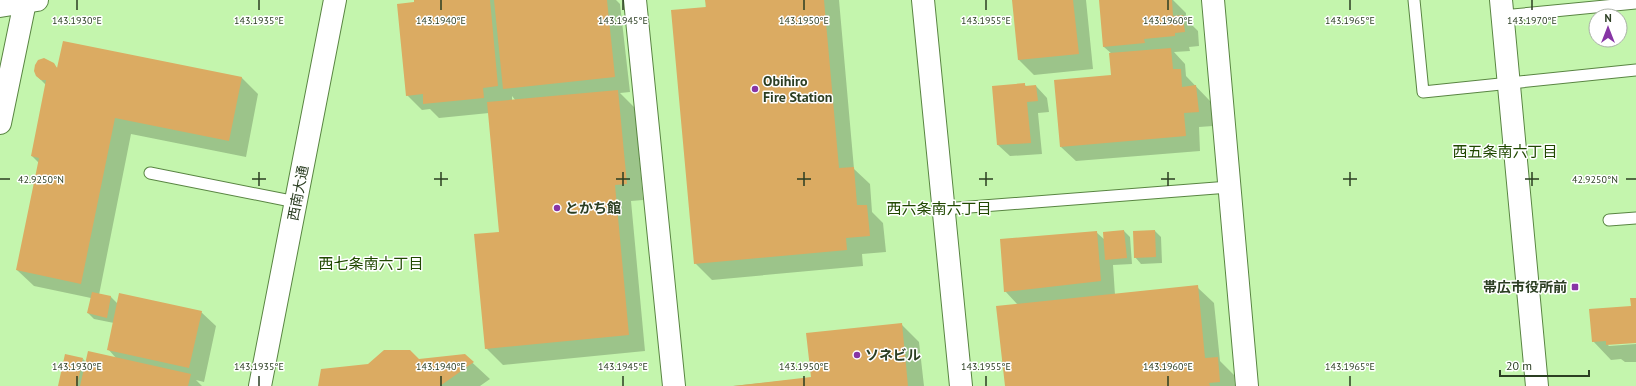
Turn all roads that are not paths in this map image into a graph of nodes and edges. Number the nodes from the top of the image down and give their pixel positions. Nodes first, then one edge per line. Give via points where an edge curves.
1 (29, 0) edge
2 (335, 0) edge
3 (635, 0) edge
4 (923, 0) edge
5 (1213, 0) edge
6 (1414, 0) edge
7 (1636, 3) edge
8 (0, 6) edge
9 (1501, 8) edge
10 (1636, 70) edge
11 (1508, 83) junction
12 (0, 123) edge
13 (150, 173) dead end
14 (1229, 187) junction
15 (296, 202) junction
16 (944, 209) junction
17 (1636, 218) edge
18 (1609, 220) dead end
19 (260, 386) edge
20 (674, 386) edge
21 (961, 386) edge
22 (1247, 386) edge
23 (1537, 386) edge

1 - 8 street
1 - 12 street
2 - 15 street, 西南大通
3 - 20 street
4 - 16 street
5 - 14 street
6 - 11 lane via 1423,92
7 - 9 lane
9 - 11 street
10 - 11 lane
11 - 23 street
13 - 15 lane
14 - 16 lane
14 - 22 street
15 - 19 street, 西南大通
16 - 21 street
17 - 18 lane

